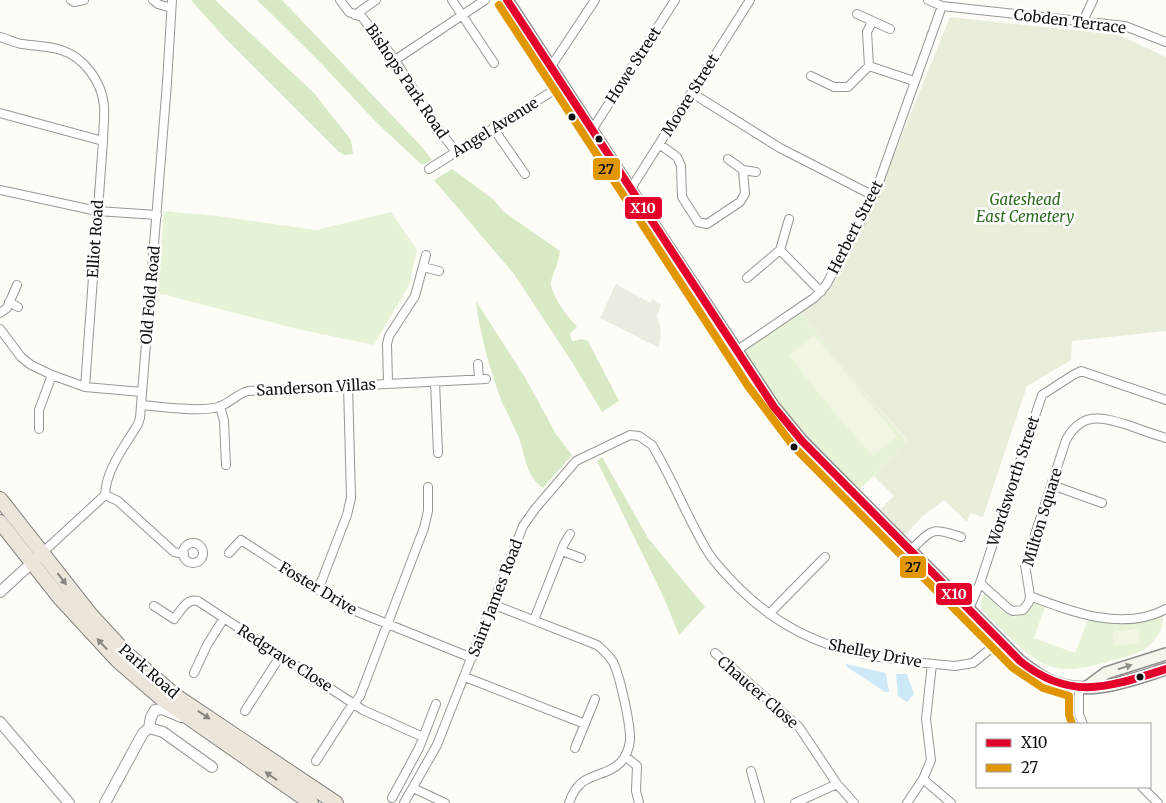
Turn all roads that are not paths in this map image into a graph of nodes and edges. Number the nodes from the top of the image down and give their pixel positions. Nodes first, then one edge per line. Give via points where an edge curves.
1 (71, 0) edge
2 (84, 0) edge
3 (153, 0) edge
4 (340, 0) edge
5 (376, 0) edge
6 (452, 0) edge
7 (485, 0) edge
8 (507, 0) edge
9 (595, 0) edge
10 (675, 0) edge
11 (750, 0) edge
12 (928, 0) edge
13 (1093, 0) edge
14 (172, 4) edge
15 (942, 6) junction
16 (857, 14) dead end
17 (355, 15) junction
18 (462, 15) junction
19 (1083, 21) junction
20 (872, 22) junction
21 (890, 29) dead end
22 (0, 37) edge
23 (1166, 42) edge
24 (395, 60) junction
25 (494, 63) dead end
26 (869, 66) junction
27 (550, 68) junction
28 (811, 76) dead end
29 (914, 81) junction
30 (562, 85) junction
31 (692, 92) junction
32 (0, 113) edge
33 (493, 128) junction
34 (592, 130) junction
35 (102, 141) junction
36 (659, 144) junction
37 (456, 152) junction
38 (728, 159) dead end
39 (429, 169) dead end
40 (743, 170) junction
41 (756, 172) dead end
42 (525, 174) dead end
43 (0, 190) edge
44 (630, 190) junction
45 (874, 196) junction
46 (97, 211) junction
47 (157, 215) junction
48 (789, 219) dead end
49 (780, 250) junction
50 (426, 255) dead end
51 (423, 267) junction
52 (439, 271) dead end
53 (747, 278) dead end
54 (17, 285) dead end
55 (821, 292) junction
56 (10, 302) junction
57 (18, 307) dead end
58 (0, 313) edge
59 (0, 329) edge
60 (736, 351) junction
61 (478, 364) dead end
62 (52, 375) junction
63 (435, 382) junction
64 (388, 383) junction
65 (348, 385) junction
66 (85, 387) junction
67 (142, 392) junction
68 (1166, 400) edge
69 (142, 406) junction
70 (220, 406) junction
71 (39, 429) dead end
72 (633, 435) joint
73 (1166, 438) edge
74 (438, 453) dead end
75 (226, 464) dead end
76 (1052, 485) junction
77 (428, 487) dead end
78 (105, 495) junction
79 (0, 499) edge
80 (1102, 503) dead end
81 (0, 522) edge
82 (570, 534) dead end
83 (961, 537) dead end
84 (562, 551) junction
85 (910, 551) junction
86 (229, 553) dead end
87 (184, 554) dead end
88 (825, 557) dead end
89 (37, 558) junction
90 (581, 558) dead end
91 (980, 583) junction
92 (317, 590) junction
93 (0, 592) edge
94 (1030, 596) junction
95 (492, 604) junction
96 (154, 606) dead end
97 (1166, 609) edge
98 (969, 610) junction
99 (769, 614) junction
100 (224, 618) junction
101 (534, 620) junction
102 (387, 624) junction
103 (1000, 641) junction
104 (715, 653) dead end
105 (1166, 654) edge
106 (281, 655) junction
107 (472, 658) junction
108 (932, 664) junction
109 (1166, 669) edge
110 (194, 673) dead end
111 (465, 677) junction
112 (1083, 687) junction
113 (595, 699) dead end
114 (354, 704) junction
115 (436, 704) dead end
116 (245, 711) dead end
117 (190, 718) junction
118 (0, 722) edge
119 (1083, 723) edge
120 (585, 724) junction
121 (149, 728) junction
122 (424, 737) junction
123 (575, 748) dead end
124 (625, 756) junction
125 (316, 760) dead end
126 (212, 767) dead end
127 (751, 771) dead end
128 (923, 779) junction
129 (836, 784) junction
130 (413, 788) junction
131 (1143, 788) edge
132 (392, 798) dead end
133 (315, 800) edge
134 (69, 803) edge
135 (105, 803) edge
136 (336, 803) edge
137 (404, 803) edge
138 (445, 803) edge
139 (569, 803) edge
140 (638, 803) edge
141 (760, 803) edge
142 (795, 803) edge
143 (854, 803) edge
144 (906, 803) edge
145 (951, 803) edge
146 (1158, 803) edge

1 - 2 street
3 - 14 street via 158,4
4 - 17 street, Bishops Park Road
5 - 17 street, Bishops Park Road
6 - 18 street
7 - 18 street
8 - 27 main road
9 - 27 street
10 - 34 street, Howe Street
11 - 31 street, Moore Street
12 - 15 street, Cobden Terrace
13 - 19 street
14 - 47 street, Old Fold Road
15 - 19 street, Cobden Terrace
15 - 29 street, Herbert Street
16 - 20 street
17 - 24 street, Bishops Park Road via 362,17
18 - 24 street
18 - 25 street
19 - 23 street, Cobden Terrace via 1125,26
20 - 21 street
20 - 26 street via 867,32
22 - 35 street, Elliot Road via 20,44 62,50 83,62 101,92 104,106
24 - 37 street, Bishops Park Road
26 - 28 street via 848,87 834,87
26 - 29 street
27 - 30 main road
29 - 45 street, Herbert Street
30 - 33 street, Angel Avenue
30 - 34 main road
31 - 36 street, Moore Street
31 - 45 street via 780,148
32 - 35 street
33 - 37 street, Angel Avenue
33 - 42 street
34 - 44 main road
35 - 46 street, Elliot Road
36 - 40 street via 677,157 681,166 682,197 698,222 707,224 740,202 745,194
36 - 44 street, Moore Street
37 - 39 street, Angel Avenue
38 - 40 street
40 - 41 street
43 - 46 street
44 - 60 main road
45 - 55 street, Herbert Street
46 - 47 street
46 - 66 street, Elliot Road
47 - 67 street, Old Fold Road
48 - 49 street
49 - 53 street
49 - 55 street
50 - 51 street
51 - 52 street
51 - 64 street via 415,296 389,336
54 - 56 street
55 - 60 street, Herbert Street
56 - 57 street
56 - 58 street
59 - 62 street via 21,357
60 - 85 main road via 802,441
61 - 63 street, Sanderson Villas via 483,379
62 - 66 street
62 - 71 street via 38,410
63 - 64 street, Sanderson Villas
63 - 74 street
64 - 65 street, Sanderson Villas
65 - 70 street, Sanderson Villas via 248,391
65 - 92 street via 351,498
66 - 67 street
67 - 69 street, Old Fold Road
68 - 91 street, Wordsworth Street via 1081,372 1042,394
69 - 70 street, Sanderson Villas via 196,409
69 - 78 street, Old Fold Road via 138,424 105,484
70 - 75 street
72 - 95 street, Saint James Road via 574,463 535,509 523,526
72 - 99 street, Shelley Drive via 652,444 707,551 730,578
73 - 76 street, Milton Square via 1104,418 1085,420 1066,440
76 - 80 street
76 - 94 street, Milton Square via 1025,565
77 - 102 street via 424,528
78 - 87 street via 118,501 174,552
78 - 89 street
79 - 89 highway, Park Road
81 - 89 highway, Park Road
82 - 84 street
83 - 85 street via 933,530
84 - 90 street
84 - 101 street
85 - 98 main road
86 - 92 street, Foster Drive via 241,540
88 - 99 street
89 - 93 street
117 -> 89 highway, Park Road via 118,661 59,597
89 -> 133 highway, Park Road via 126,653 176,696
91 - 94 street via 1013,612 1023,610
91 - 98 street, Wordsworth Street
92 - 102 street, Foster Drive via 343,606
94 - 97 street via 1110,619 1149,617
95 - 101 street
95 - 107 street, Saint James Road
96 - 100 street, Redgrave Close via 174,619 188,602 195,600
98 - 103 main road
99 - 108 street, Shelley Drive via 795,632 849,652
100 - 106 street, Redgrave Close
100 - 110 street
101 - 124 street via 597,645 610,658 617,675 629,732 630,743
102 - 107 street, Foster Drive
102 - 114 street
103 - 108 street, Shelley Drive via 973,663 955,666
103 - 112 main road via 1043,678 1062,686
104 - 129 street, Chaucer Close via 799,727
112 -> 105 main road via 1106,673
106 - 114 street, Redgrave Close
106 - 116 street
107 - 111 street, Saint James Road
108 - 128 street via 926,719 931,760
109 - 112 main road via 1112,686
111 - 120 street
111 - 130 street, Saint James Road via 437,745
112 - 119 street via 1079,714
113 - 120 street
114 - 122 street, Redgrave Close
114 - 125 street
115 - 122 street
117 - 121 street via 162,709 155,710
133 -> 117 highway, Park Road
118 - 134 street
120 - 123 street
121 - 126 street via 163,732
121 - 135 street via 143,733
122 - 132 street
124 - 139 street via 616,766 582,782
124 - 140 street via 637,766
127 - 141 street
128 - 144 street
128 - 145 street
129 - 142 street
129 - 143 street, Chaucer Close
130 - 137 street, Saint James Road
130 - 138 street
131 - 146 street
133 - 136 highway, Park Road

